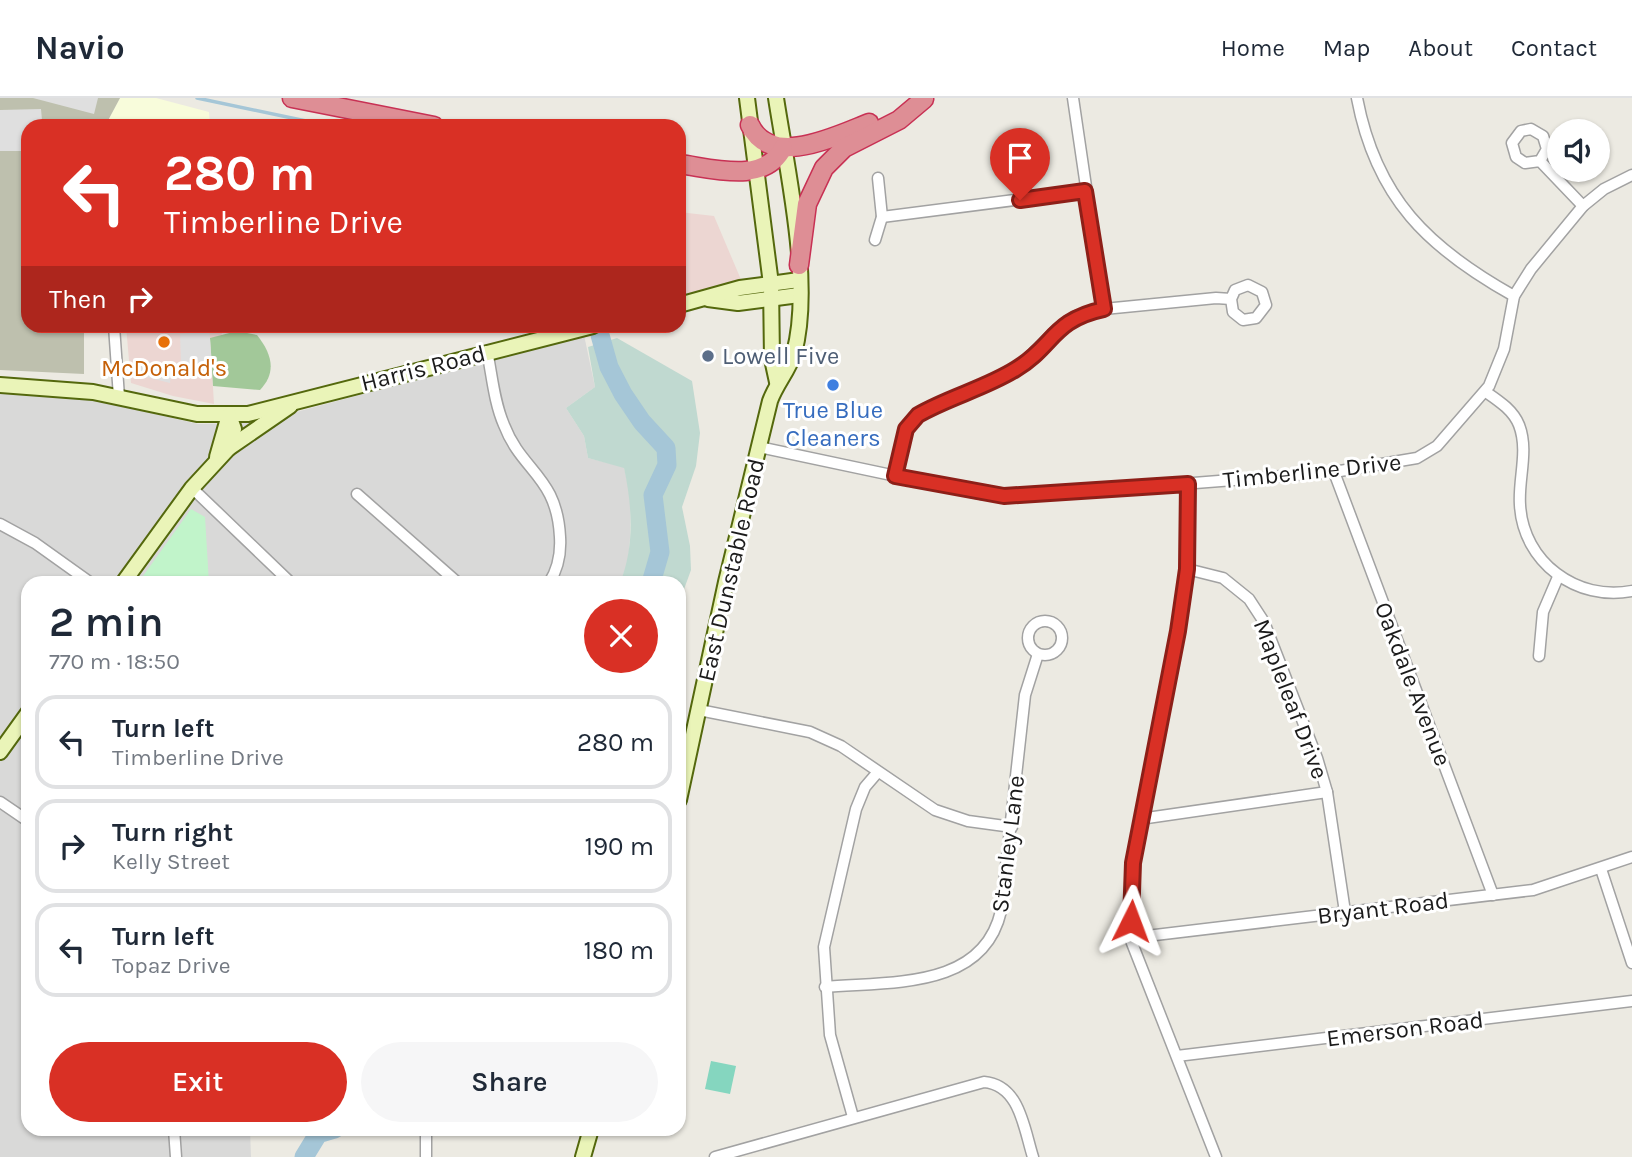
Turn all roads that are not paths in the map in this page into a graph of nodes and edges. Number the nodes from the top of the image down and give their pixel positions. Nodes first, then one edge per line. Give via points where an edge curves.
1 (292, 98) edge
2 (747, 98) edge
3 (776, 98) edge
4 (1073, 98) edge
5 (1357, 98) edge
6 (925, 99) edge
7 (398, 119) edge
8 (750, 125) junction
9 (783, 148) junction
10 (1540, 160) dead end
11 (686, 165) edge
12 (755, 170) junction
13 (1632, 175) edge
14 (878, 178) dead end
15 (1085, 191) junction
16 (1584, 206) junction
17 (882, 217) junction
18 (875, 240) dead end
19 (799, 280) junction
20 (771, 291) junction
21 (1514, 296) junction
22 (1231, 299) dead end
23 (686, 304) edge
24 (1104, 309) junction
25 (114, 333) edge
26 (563, 333) edge
27 (487, 351) junction
28 (777, 382) junction
29 (0, 385) edge
30 (1486, 392) junction
31 (119, 397) junction
32 (294, 403) junction
33 (229, 415) junction
34 (759, 447) junction
35 (223, 453) junction
36 (1334, 472) junction
37 (895, 476) junction
38 (1188, 484) junction
39 (192, 488) junction
40 (357, 494) dead end
41 (0, 524) edge
42 (1187, 569) junction
43 (81, 576) edge
44 (128, 576) edge
45 (284, 576) edge
46 (450, 576) edge
47 (552, 576) edge
48 (1558, 577) junction
49 (1632, 591) edge
50 (1038, 654) dead end
51 (1539, 656) dead end
52 (699, 710) junction
53 (21, 723) edge
54 (0, 752) edge
55 (686, 768) edge
56 (877, 773) junction
57 (1327, 792) junction
58 (0, 802) edge
59 (21, 816) edge
60 (1140, 819) junction
61 (1012, 827) junction
62 (1632, 858) edge
63 (1601, 869) junction
64 (1493, 895) junction
65 (1345, 912) junction
66 (1130, 938) junction
67 (1632, 963) edge
68 (825, 987) junction
69 (1632, 1001) edge
70 (1177, 1056) junction
71 (853, 1117) junction
72 (174, 1136) edge
73 (426, 1136) edge
74 (589, 1136) edge
75 (176, 1157) edge
76 (426, 1157) edge
77 (583, 1157) edge
78 (715, 1157) edge
79 (1033, 1157) edge
80 (1216, 1157) edge

1 - 7 highway
2 - 8 street, East Dunstable Road
3 - 9 street, East Dunstable Road
4 - 15 street
5 - 21 street via 1376,161 1409,213 1441,250
6 - 9 highway via 857,128
6 - 19 highway via 899,120 845,148 824,168 808,199
8 - 9 highway via 766,144
8 - 12 street, East Dunstable Road
9 - 12 highway via 770,164
9 - 19 street, East Dunstable Road
10 - 16 street
11 - 12 highway
12 - 20 street, East Dunstable Road
13 - 16 street, Timberline Drive
14 - 17 street
15 - 17 street
15 - 24 street
16 - 21 street, Timberline Drive
17 - 18 street
19 - 20 street
19 - 28 street, East Dunstable Road via 793,354
20 - 23 street via 730,304 708,299
20 - 28 street, East Dunstable Road
21 - 30 street, Timberline Drive via 1499,364
22 - 24 street
24 - 37 street via 1063,324 1017,369 918,415 906,429
25 - 31 street
26 - 27 street, Harris Road
27 - 32 street, Harris Road
27 - 47 street via 504,425 556,505 561,544
28 - 34 street, East Dunstable Road
29 - 31 street via 69,388
30 - 36 street, Timberline Drive via 1437,446 1417,458
30 - 48 street via 1511,412 1519,425 1524,444 1521,516 1536,552
31 - 33 street via 197,414
32 - 33 street, Harris Road
32 - 35 street, Harris Road
33 - 35 street, Harris Road
34 - 37 street, Timberline Drive
34 - 52 street, East Dunstable Road
35 - 39 street, Harris Road
36 - 38 street, Timberline Drive
36 - 64 street, Oakdale Avenue
37 - 38 street, Timberline Drive via 1004,496
38 - 42 street
39 - 44 street, Harris Road
39 - 45 street
40 - 46 street
41 - 43 street
42 - 57 street, Mapleleaf Drive via 1223,578 1257,609
42 - 60 street
48 - 49 street via 1600,593
48 - 51 street via 1543,612
50 - 61 street, Stanley Lane via 1025,695
52 - 55 street, East Dunstable Road
52 - 56 street via 810,732 841,746
53 - 54 street
56 - 61 street via 935,810 968,821
56 - 68 street via 860,797 838,879 824,947
57 - 60 street
57 - 65 street, Mapleleaf Drive
58 - 59 street
60 - 66 street
61 - 68 street, Stanley Lane via 998,926 976,958 927,977
62 - 63 street, Bryant Road
63 - 64 street, Bryant Road via 1533,890
63 - 67 street
64 - 65 street, Bryant Road
65 - 66 street, Bryant Road
66 - 70 street
68 - 71 street via 830,1035
69 - 70 street, Emerson Road
70 - 80 street
71 - 78 street
71 - 79 street via 964,1085 992,1083 1006,1089 1013,1099
72 - 75 street
73 - 76 street
74 - 77 street

